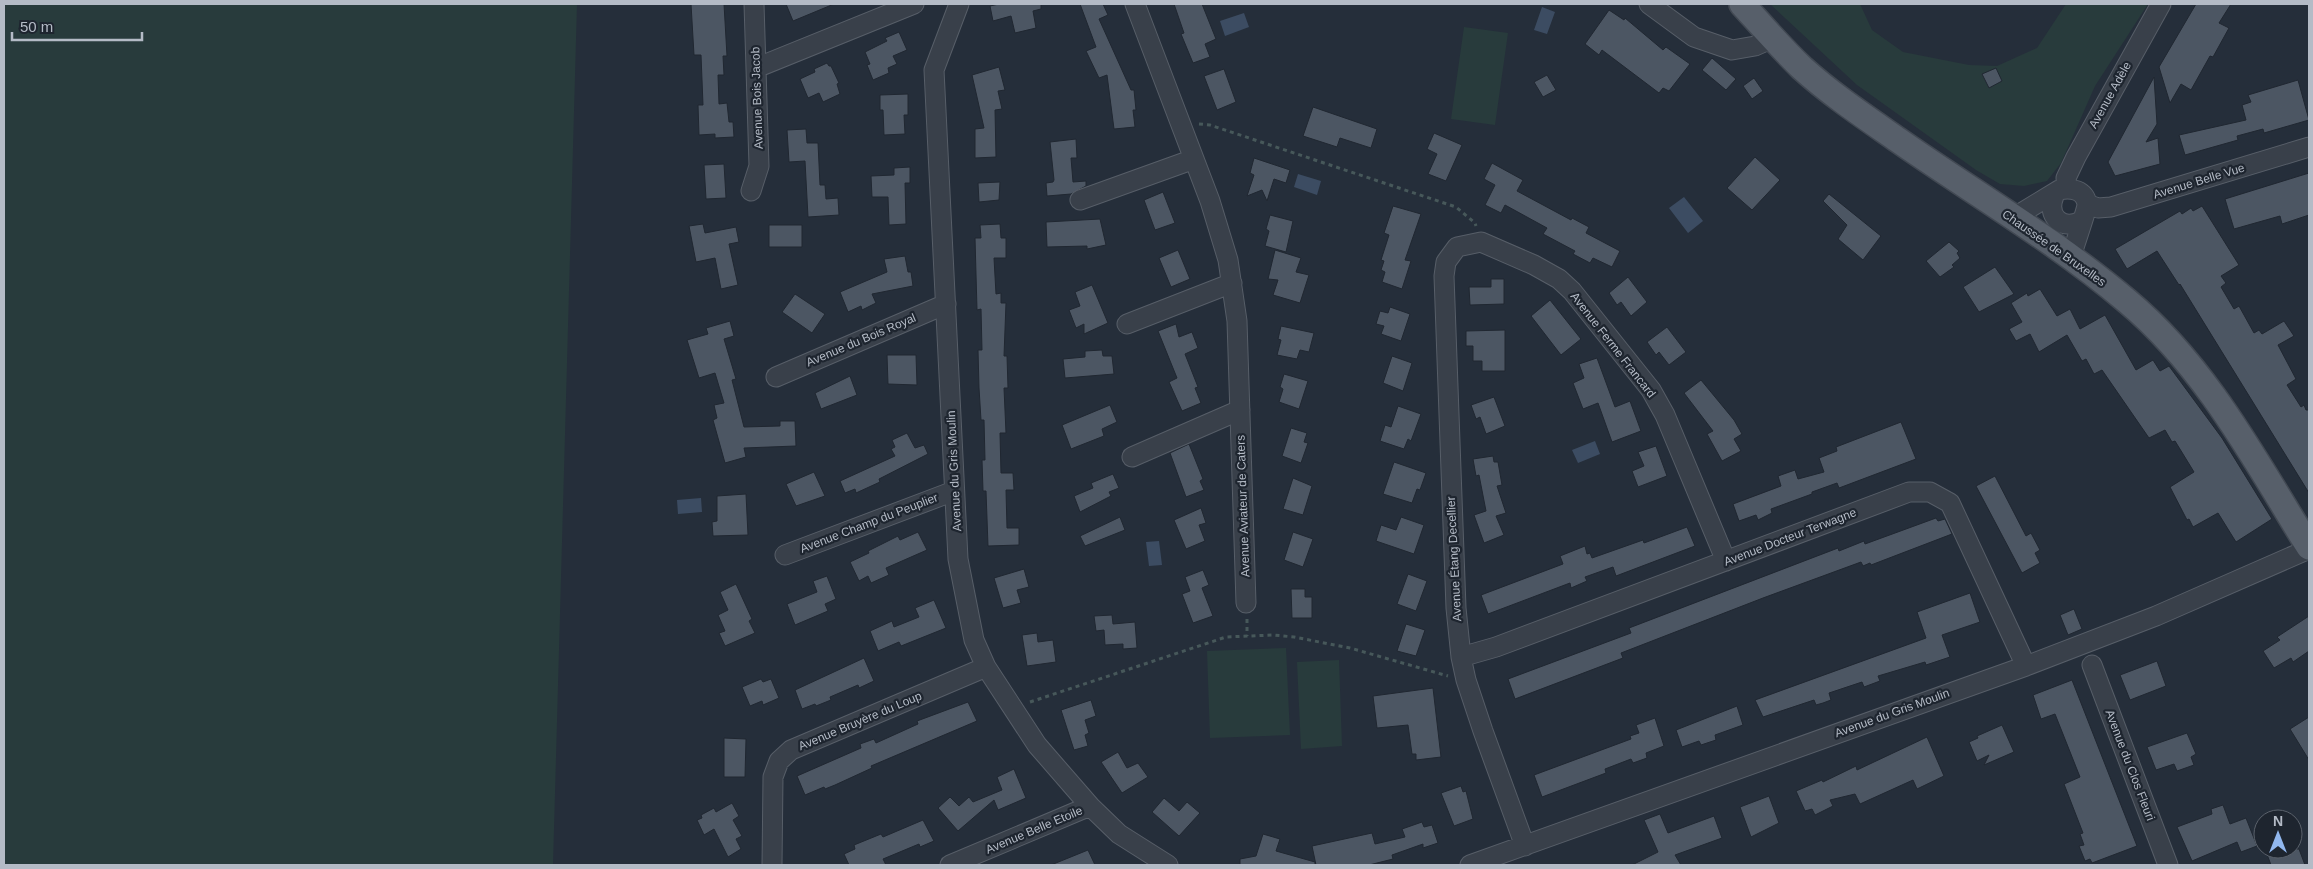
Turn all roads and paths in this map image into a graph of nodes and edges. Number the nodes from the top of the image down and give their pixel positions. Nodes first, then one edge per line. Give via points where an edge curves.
1 (754, 4) edge
2 (914, 4) edge
3 (959, 4) edge
4 (1135, 4) edge
5 (1649, 4) edge
6 (1742, 4) edge
7 (2161, 4) edge
8 (1773, 38) junction
9 (756, 68) junction
10 (1181, 122) junction
11 (2309, 147) edge
12 (1194, 158) junction
13 (751, 191) dead end
14 (2060, 192) junction
15 (1080, 200) dead end
16 (2084, 212) junction
17 (2013, 218) junction
18 (1481, 242) junction
19 (2070, 257) junction
20 (1232, 282) junction
21 (946, 304) junction
22 (1126, 324) dead end
23 (776, 377) dead end
24 (1240, 410) junction
25 (1132, 457) dead end
26 (954, 491) junction
27 (2309, 548) edge
28 (785, 555) dead end
29 (1726, 561) junction
30 (1246, 603) dead end
31 (1461, 657) junction
32 (2092, 665) dead end
33 (2026, 666) junction
34 (986, 667) junction
35 (1466, 680) junction
36 (1011, 708) junction
37 (1090, 806) junction
38 (1525, 846) junction
39 (772, 865) edge
40 (950, 865) edge
41 (1168, 865) edge
42 (1470, 865) edge
43 (2168, 865) edge

1 - 9 street, Avenue Bois Jacob
2 - 9 street
3 - 21 street, Avenue du Gris Moulin via 934,70
4 - 10 street, Avenue Aviateur de Caters
5 - 8 street via 1694,36 1732,50 1755,46
6 - 8 main road, Chaussée de Bruxelles
7 - 14 street, Avenue Adèle
8 - 17 main road, Chaussée de Bruxelles via 1803,68 1850,106
9 - 13 street, Avenue Bois Jacob via 759,166
10 - 12 street, Avenue Aviateur de Caters
10 - 18 path via 1210,125 1456,207 1475,223
11 - 16 street, Avenue Belle Vue via 2111,207
12 - 15 street
12 - 20 street, Avenue Aviateur de Caters via 1220,230
14 - 16 street via 2076,189 2084,195
14 - 16 street, Avenue Adèle via 2051,204 2056,220 2073,225
14 - 17 street
16 - 19 street
17 - 19 main road, Chaussée de Bruxelles
18 - 29 street, Avenue Ferme Francard via 1559,279 1651,390 1677,441
18 - 31 street, Avenue Étang Decellier via 1457,246 1446,262 1444,276 1453,548
19 - 27 main road, Chaussée de Bruxelles via 2127,301 2192,367 2220,405
20 - 22 street
20 - 24 street, Avenue Aviateur de Caters via 1237,321
21 - 23 street, Avenue du Bois Royal
21 - 26 street, Avenue du Gris Moulin
24 - 25 street
24 - 30 street, Avenue Aviateur de Caters
26 - 28 street, Avenue Champ du Peuplier
26 - 34 street, Avenue du Gris Moulin via 958,559 974,640
27 - 33 street, Avenue du Gris Moulin via 2156,616
29 - 31 street, Avenue Docteur Terwagne via 1496,647
29 - 33 street, Avenue Docteur Terwagne via 1909,492 1930,492 1950,503
31 - 35 street, Avenue Étang Decellier
32 - 43 street, Avenue du Clos Fleuri
33 - 38 street, Avenue du Gris Moulin
34 - 36 street, Avenue du Gris Moulin
34 - 39 street, Avenue Bruyère du Loup via 791,750 779,761 773,778
35 - 36 path via 1350,648 1294,637 1226,637
35 - 38 street, Avenue Étang Decellier
36 - 37 street, Avenue du Gris Moulin via 1037,745
37 - 40 street, Avenue Belle Etoile
37 - 41 street, Avenue du Gris Moulin via 1119,834
38 - 42 street, Avenue du Gris Moulin

